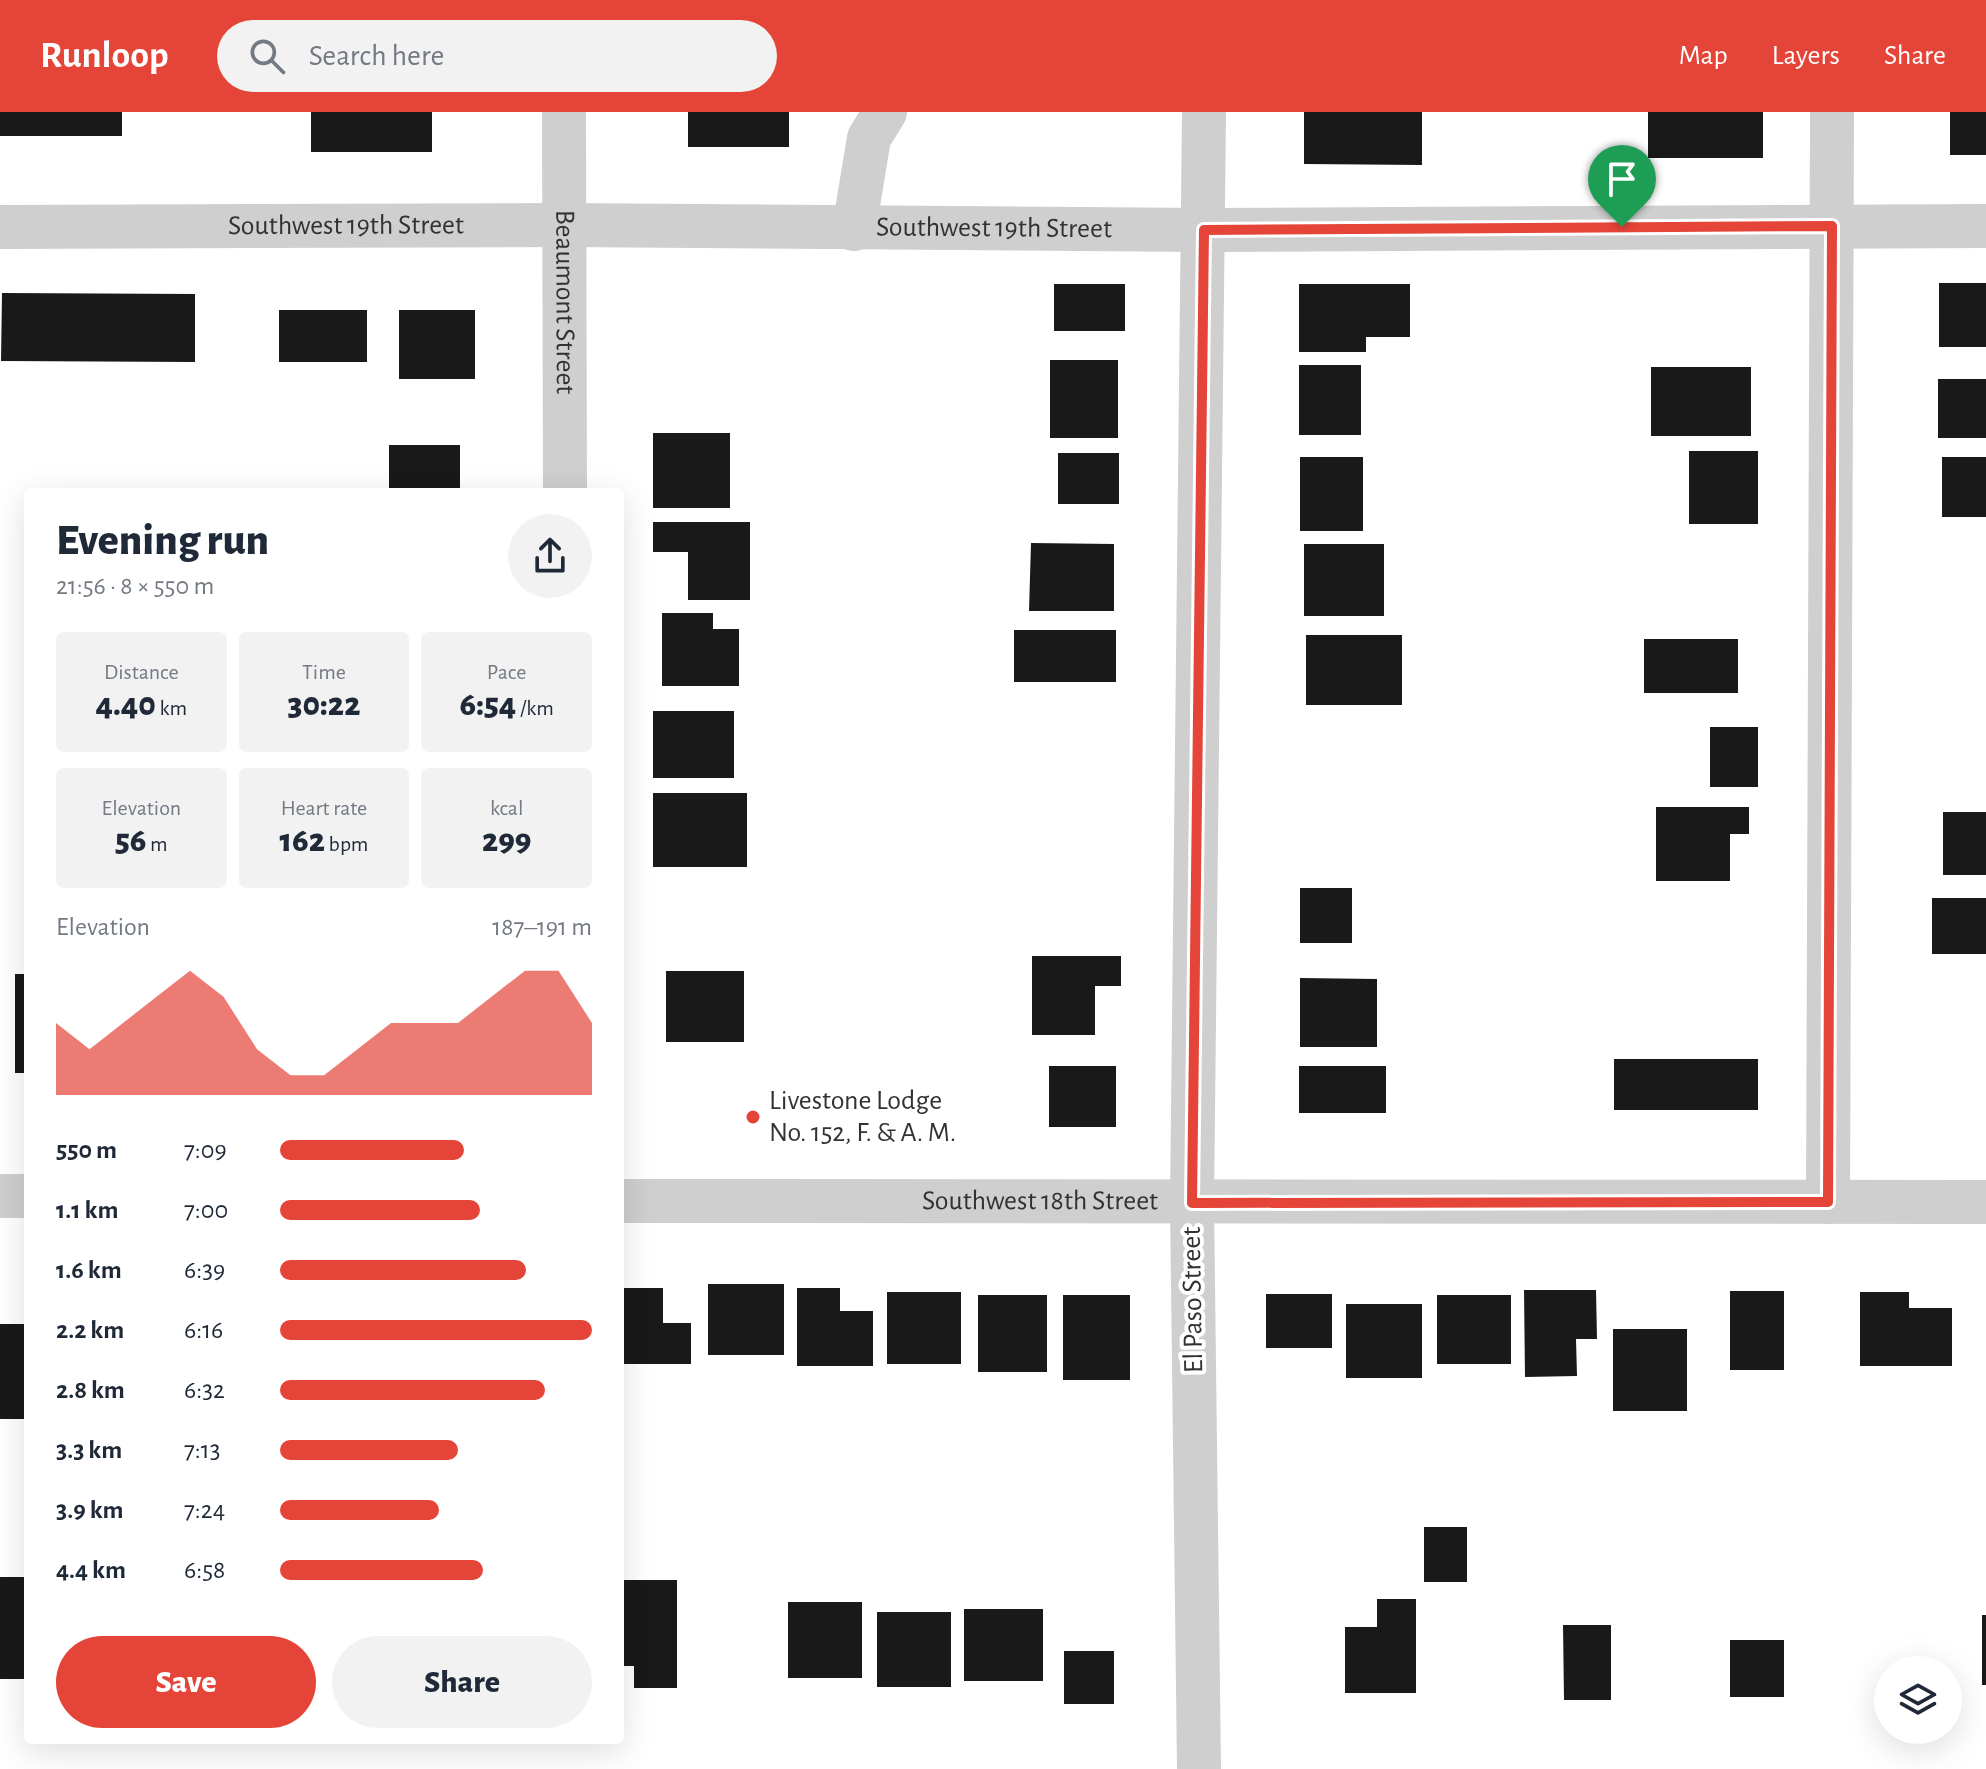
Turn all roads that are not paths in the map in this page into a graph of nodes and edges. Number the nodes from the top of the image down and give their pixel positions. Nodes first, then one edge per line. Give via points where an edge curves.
1 (564, 112) edge
2 (885, 112) edge
3 (1204, 112) edge
4 (1832, 112) edge
5 (564, 225) junction
6 (1832, 226) junction
7 (1986, 226) edge
8 (0, 227) edge
9 (854, 229) junction
10 (1204, 230) junction
11 (565, 488) edge
12 (0, 1196) edge
13 (24, 1196) edge
14 (624, 1201) edge
15 (1828, 1202) junction
16 (1986, 1202) edge
17 (1192, 1203) junction
18 (1199, 1769) edge

1 - 5 street, Beaumont Street
2 - 9 street via 869,138
3 - 10 street, El Paso Street
4 - 6 street
5 - 8 street, Southwest 19th Street
5 - 9 street, Southwest 19th Street
5 - 11 street, Beaumont Street
6 - 7 street, Southwest 19th Street
6 - 10 street, Southwest 19th Street
6 - 15 street
9 - 10 street, Southwest 19th Street
10 - 17 street, El Paso Street
12 - 13 street
14 - 17 street, Southwest 18th Street
15 - 16 street, Southwest 18th Street
15 - 17 street, Southwest 18th Street
17 - 18 street, El Paso Street

